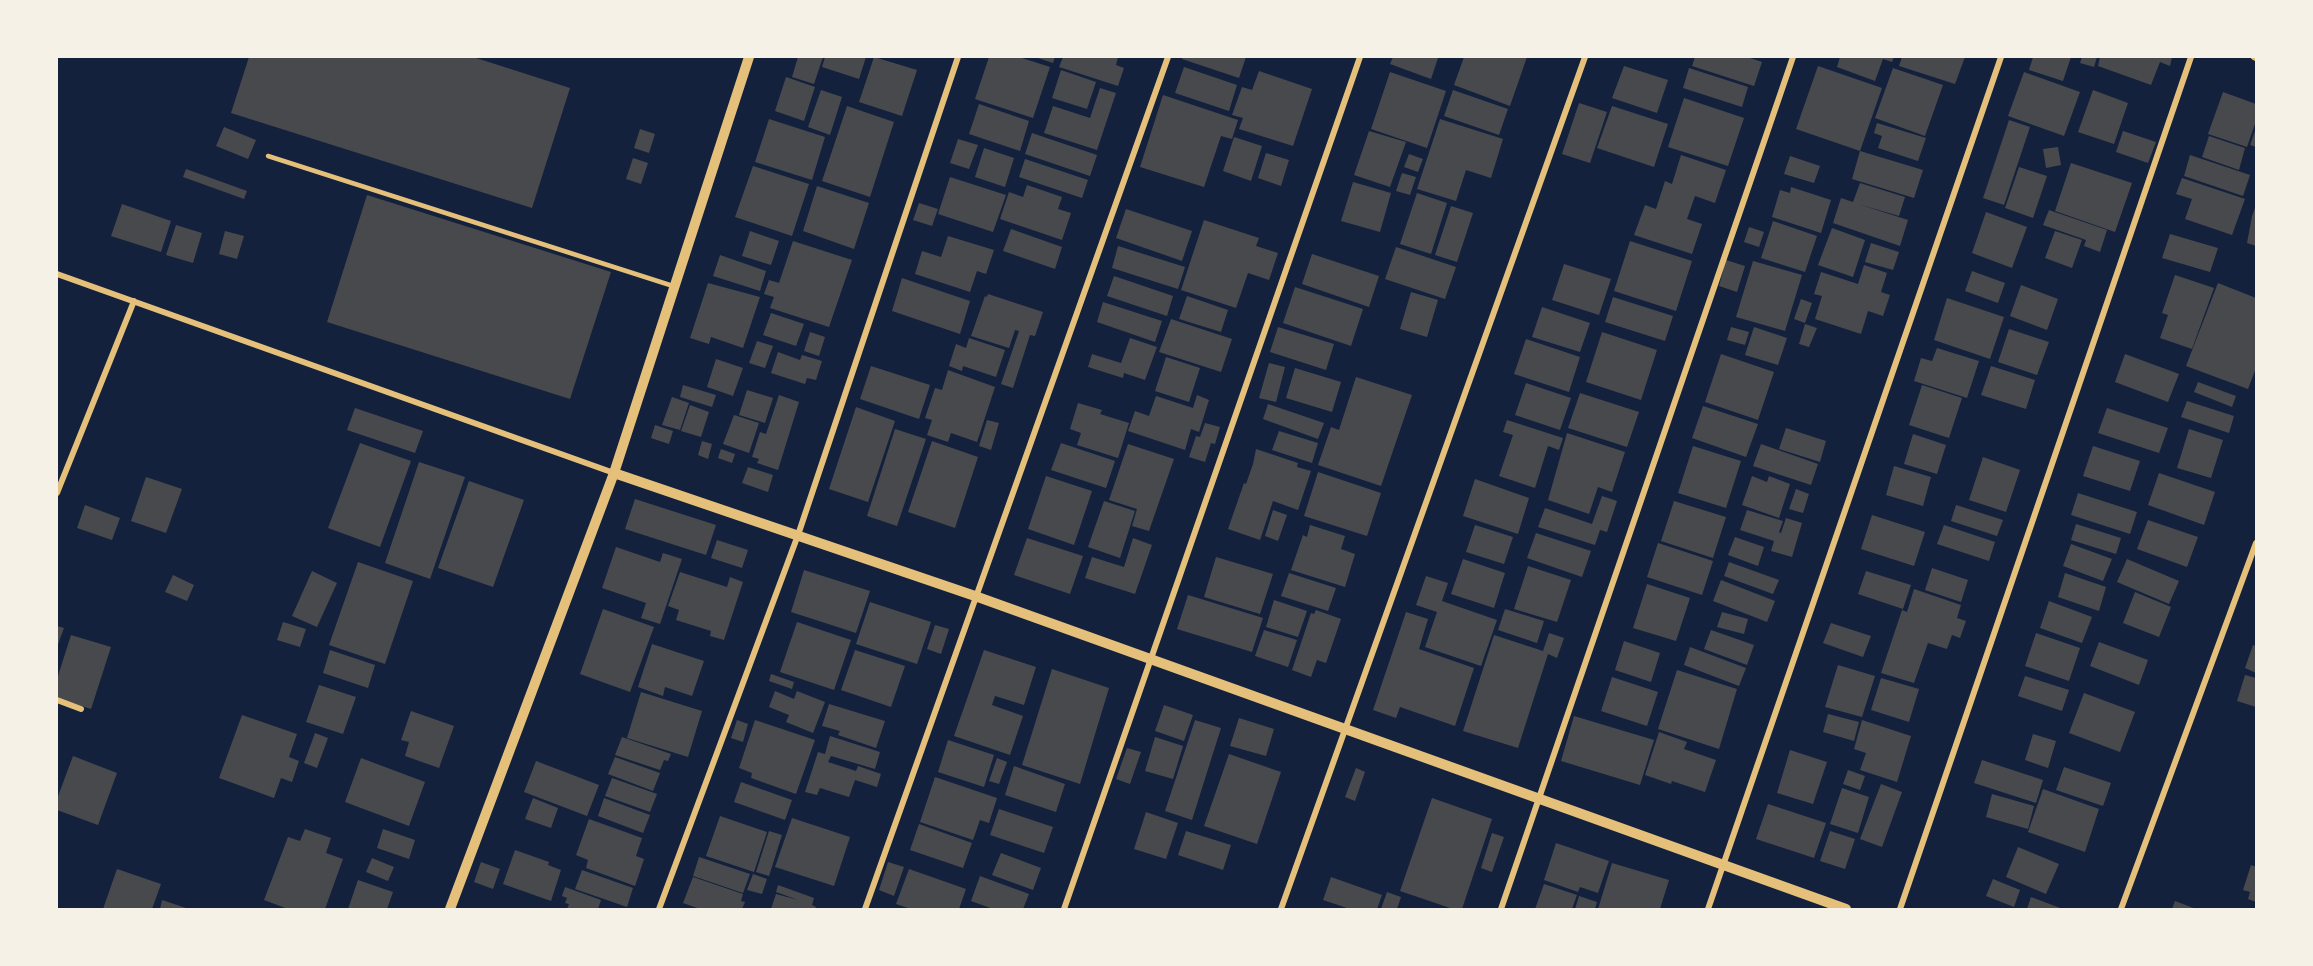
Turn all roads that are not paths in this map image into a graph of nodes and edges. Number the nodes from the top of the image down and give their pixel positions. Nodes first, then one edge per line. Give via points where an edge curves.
1 (748, 57) edge
2 (958, 57) edge
3 (1168, 57) edge
4 (1360, 57) edge
5 (1585, 57) edge
6 (1793, 57) edge
7 (2001, 57) edge
8 (2192, 57) edge
9 (268, 156) dead end
10 (57, 274) edge
11 (676, 287) junction
12 (134, 301) junction
13 (614, 473) junction
14 (57, 493) edge
15 (798, 535) junction
16 (2256, 543) edge
17 (975, 596) junction
18 (1152, 659) junction
19 (57, 700) edge
20 (81, 709) dead end
21 (1346, 729) junction
22 (1540, 799) junction
23 (1724, 865) junction
24 (450, 909) edge
25 (659, 909) edge
26 (865, 909) edge
27 (1064, 909) edge
28 (1281, 909) edge
29 (1501, 909) edge
30 (1708, 909) edge
31 (1846, 909) edge
32 (1900, 909) edge
33 (2121, 909) edge

1 - 11 street
2 - 15 street
3 - 17 street
4 - 18 street
5 - 21 street
6 - 22 street
7 - 23 street
8 - 32 street
9 - 11 lane
10 - 12 street
11 - 13 street
12 - 13 street
12 - 14 street
13 - 15 street
13 - 24 street
15 - 17 street
15 - 25 street
16 - 33 street
17 - 18 street
17 - 26 street
18 - 21 street
18 - 27 street
19 - 20 street
21 - 22 street
21 - 28 street
22 - 23 street
22 - 29 street
23 - 30 street
23 - 31 street

